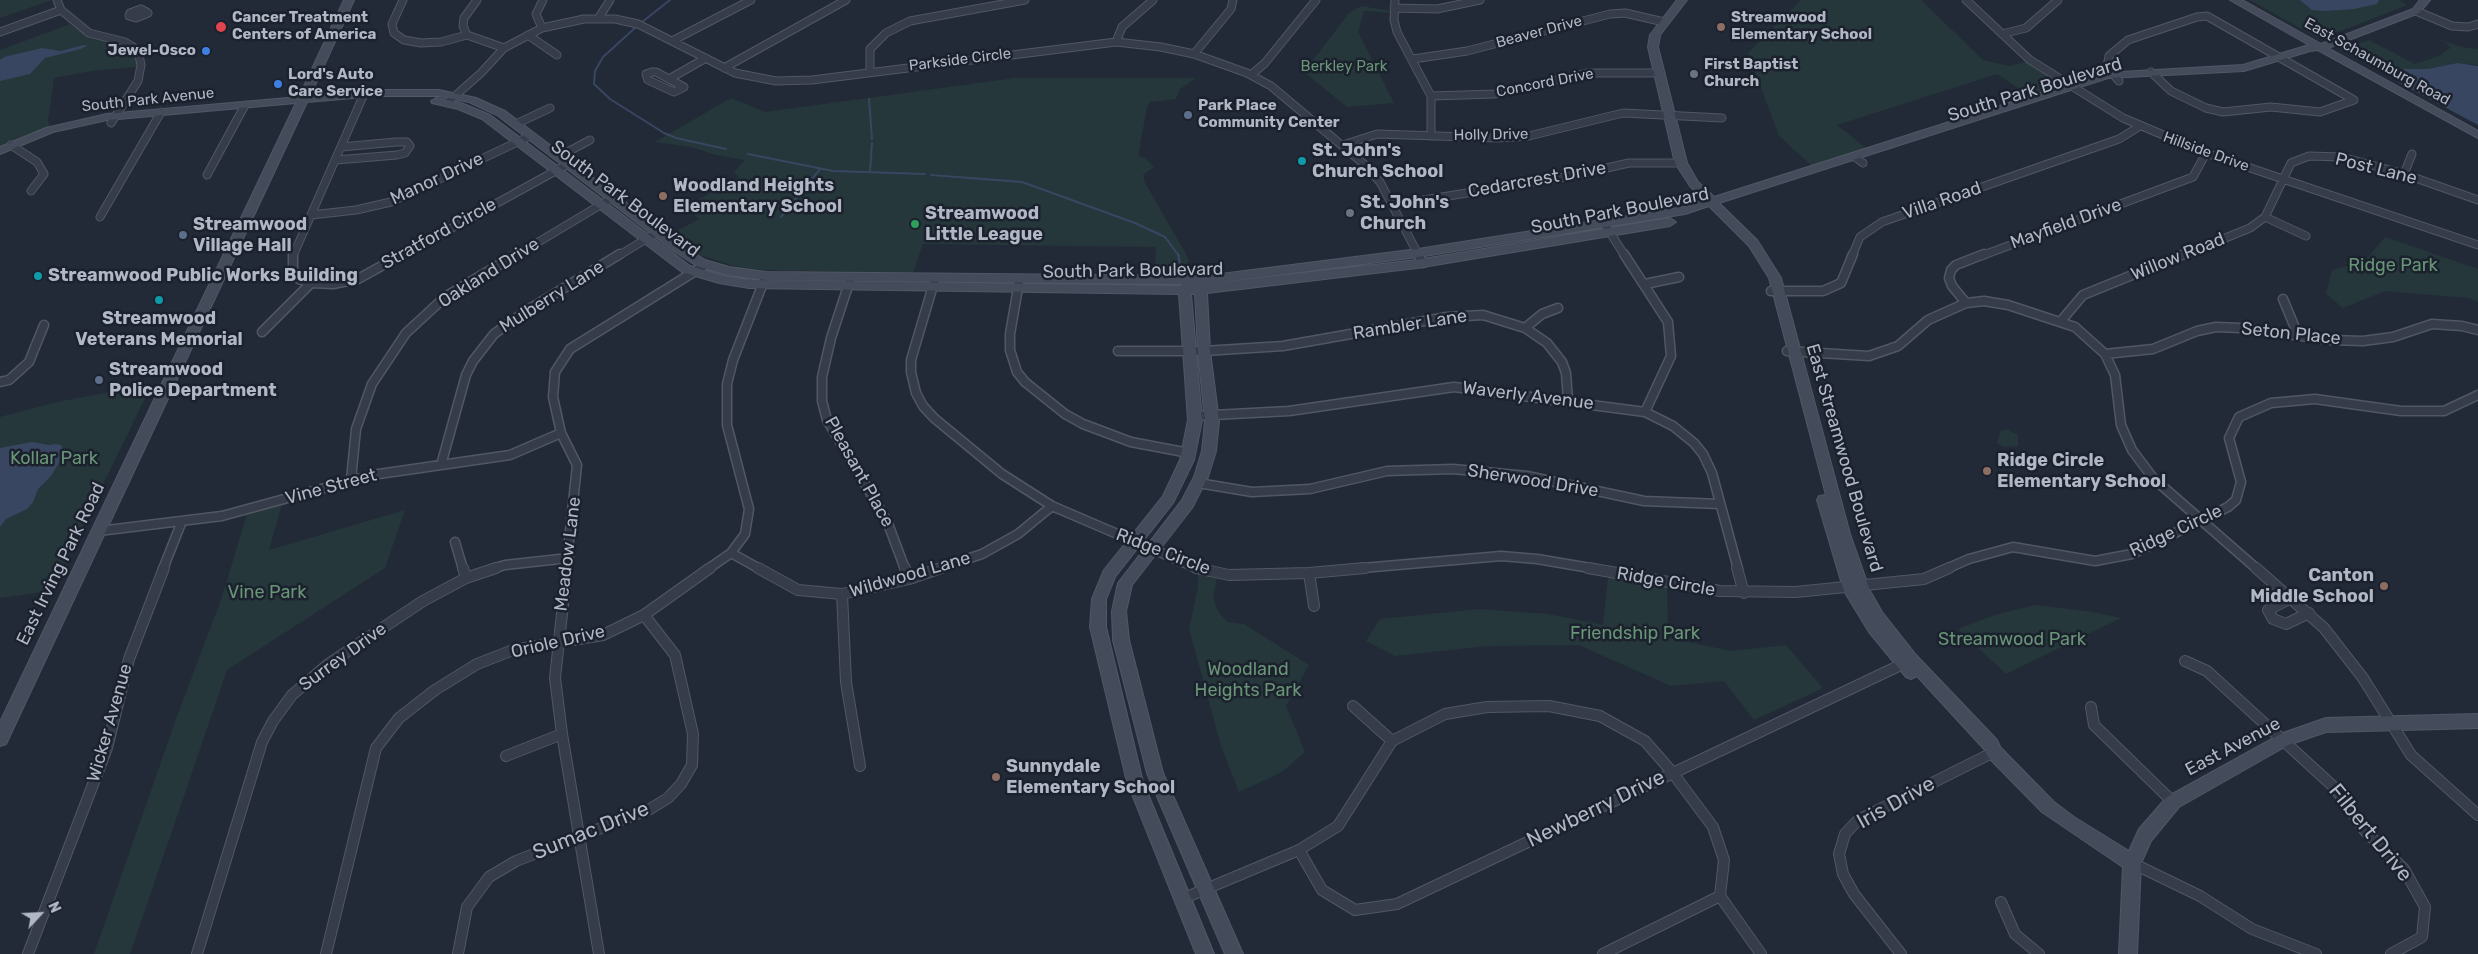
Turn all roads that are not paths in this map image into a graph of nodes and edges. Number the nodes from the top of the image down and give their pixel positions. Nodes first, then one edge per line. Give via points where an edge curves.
1 (58, 0) edge
2 (144, 0) edge
3 (349, 0) edge
4 (403, 0) edge
5 (477, 0) edge
6 (543, 0) edge
7 (610, 0) edge
8 (751, 0) edge
9 (846, 0) edge
10 (1025, 0) edge
11 (1152, 0) edge
12 (1233, 0) edge
13 (1316, 0) edge
14 (1395, 0) edge
15 (1480, 0) edge
16 (1673, 0) edge
17 (1682, 0) edge
18 (1966, 0) edge
19 (2058, 0) edge
20 (2235, 0) edge
21 (2425, 0) edge
22 (1394, 8) junction
23 (144, 9) dead end
24 (61, 10) junction
25 (2416, 11) junction
26 (598, 19) junction
27 (1660, 21) junction
28 (2478, 24) edge
29 (542, 28) junction
30 (0, 32) edge
31 (2002, 34) junction
32 (468, 35) junction
33 (528, 36) junction
34 (672, 40) junction
35 (1116, 42) junction
36 (504, 48) junction
37 (2321, 48) junction
38 (1194, 54) junction
39 (557, 55) dead end
40 (706, 58) junction
41 (1413, 59) junction
42 (2284, 59) junction
43 (724, 68) junction
44 (870, 71) junction
45 (1655, 73) junction
46 (2154, 74) junction
47 (1251, 75) junction
48 (2116, 77) junction
49 (669, 78) junction
50 (2070, 86) junction
51 (2080, 92) junction
52 (456, 95) junction
53 (1431, 96) junction
54 (363, 97) junction
55 (303, 103) junction
56 (447, 103) junction
57 (243, 108) junction
58 (550, 108) dead end
59 (1665, 114) junction
60 (159, 116) junction
61 (1722, 118) dead end
62 (113, 120) junction
63 (516, 124) junction
64 (2140, 126) junction
65 (2478, 135) edge
66 (530, 136) junction
67 (1431, 136) junction
68 (590, 140) dead end
69 (518, 141) junction
70 (1343, 145) junction
71 (13, 147) junction
72 (341, 148) junction
73 (0, 151) edge
74 (2206, 153) junction
75 (2412, 154) dead end
76 (0, 157) edge
77 (558, 157) junction
78 (336, 160) junction
79 (1859, 160) junction
80 (1677, 163) junction
81 (568, 164) junction
82 (556, 171) junction
83 (2404, 174) junction
84 (207, 175) dead end
85 (2283, 180) junction
86 (31, 191) dead end
87 (612, 198) junction
88 (2478, 200) edge
89 (599, 205) junction
90 (1393, 205) junction
91 (1713, 208) junction
92 (311, 214) junction
93 (100, 217) dead end
94 (2265, 217) junction
95 (1607, 228) junction
96 (656, 233) junction
97 (2306, 236) dead end
98 (644, 240) junction
99 (2478, 245) edge
100 (1420, 258) junction
101 (705, 264) junction
102 (693, 272) junction
103 (1680, 277) dead end
104 (764, 281) junction
105 (849, 282) junction
106 (311, 283) junction
107 (933, 284) junction
108 (1018, 284) junction
109 (1645, 284) junction
110 (1194, 285) junction
111 (1775, 291) junction
112 (2283, 299) dead end
113 (1966, 302) junction
114 (1558, 308) dead end
115 (2062, 321) junction
116 (44, 325) dead end
117 (1525, 328) junction
118 (2478, 330) edge
119 (262, 332) dead end
120 (2298, 335) junction
121 (1118, 351) dead end
122 (1196, 351) junction
123 (1790, 351) junction
124 (2105, 354) junction
125 (0, 382) edge
126 (2478, 395) edge
127 (1568, 400) junction
128 (1645, 412) junction
129 (1211, 415) junction
130 (1195, 416) junction
131 (561, 433) junction
132 (1189, 453) junction
133 (440, 465) junction
134 (351, 480) junction
135 (1198, 483) junction
136 (1720, 504) junction
137 (1052, 506) junction
138 (2200, 520) junction
139 (182, 521) junction
140 (99, 531) junction
141 (1133, 541) junction
142 (455, 542) dead end
143 (1151, 550) junction
144 (731, 554) junction
145 (569, 558) junction
146 (1308, 572) junction
147 (466, 578) junction
148 (909, 578) junction
149 (1855, 587) junction
150 (1744, 592) junction
151 (842, 594) junction
152 (2291, 598) junction
153 (1314, 606) dead end
154 (2310, 613) junction
155 (644, 615) junction
156 (557, 644) junction
157 (2185, 661) dead end
158 (1907, 662) junction
159 (1354, 706) dead end
160 (2091, 707) dead end
161 (4, 719) edge
162 (2478, 721) edge
163 (2389, 722) junction
164 (562, 734) junction
165 (0, 739) edge
166 (2283, 740) junction
167 (1392, 741) junction
168 (1994, 752) junction
169 (506, 756) dead end
170 (860, 766) dead end
171 (1672, 772) junction
172 (2173, 802) junction
173 (2478, 815) edge
174 (580, 837) junction
175 (1299, 850) junction
176 (2132, 863) junction
177 (1205, 890) junction
178 (1720, 896) junction
179 (1182, 899) junction
180 (2001, 902) dead end
181 (28, 954) edge
182 (197, 954) edge
183 (326, 954) edge
184 (458, 954) edge
185 (599, 954) edge
186 (1206, 954) edge
187 (1234, 954) edge
188 (1603, 954) edge
189 (1761, 954) edge
190 (1901, 954) edge
191 (2039, 954) edge
192 (2128, 954) edge
193 (2316, 954) edge
194 (2391, 954) edge

1 - 24 street
2 - 23 street
3 - 55 street, East Irving Park Road
4 - 32 street via 392,24 394,33 404,40 441,42
5 - 32 street via 464,18 463,26
6 - 29 street via 536,14
7 - 26 street
8 - 34 street
9 - 43 street
10 - 44 street via 910,21 886,33 870,49
11 - 35 street via 1122,27
12 - 38 street via 1231,9
13 - 47 street via 1265,63
14 - 22 street
15 - 22 street via 1437,9
16 - 27 street, East Streamwood Boulevard
17 - 27 street, East Streamwood Boulevard
18 - 31 street, Hillside Drive
19 - 31 street via 2026,28
20 - 37 street, East Schaumburg Road
21 - 25 street
22 - 41 street via 1397,32
24 - 30 street
24 - 62 street via 89,32 125,42 139,55 138,81
25 - 28 street via 2452,26 2468,28
25 - 37 street, South Park Boulevard
26 - 29 street, Parkside Circle
26 - 34 street, Parkside Circle via 631,22
27 - 41 street, Beaver Drive via 1625,12 1610,14 1467,51
27 - 45 street, East Streamwood Boulevard via 1649,32 1647,42
29 - 33 street, Parkside Circle
31 - 50 street, Hillside Drive via 2030,60
32 - 36 street
33 - 36 street, Parkside Circle
33 - 39 street
34 - 40 street, Parkside Circle
35 - 38 street, Parkside Circle
35 - 44 street, Parkside Circle
36 - 52 street, Parkside Circle
37 - 42 street, South Park Boulevard via 2309,48
37 - 65 street, East Schaumburg Road
38 - 47 street, Parkside Circle
40 - 43 street, Parkside Circle
40 - 49 street
41 - 53 street
42 - 46 street, South Park Boulevard via 2244,68
42 - 46 street via 2354,100 2320,112 2271,107 2223,112 2171,92
42 - 48 street via 2217,20 2197,17 2128,40 2109,56 2107,67
43 - 44 street, Parkside Circle via 746,77 776,82
45 - 53 street, Concord Drive via 1588,73 1494,94
45 - 59 street, East Streamwood Boulevard
46 - 48 street, South Park Boulevard
47 - 70 street, Parkside Circle via 1271,86
48 - 50 street, South Park Boulevard
48 - 51 street, South Park Boulevard
49 - 49 street via 656,72 649,72 645,77 674,92 683,88
50 - 51 street, Hillside Drive
50 - 79 street, South Park Boulevard
51 - 64 street, Hillside Drive
51 - 79 street, South Park Boulevard
52 - 54 street, South Park Boulevard via 412,92
52 - 56 street, Parkside Circle
52 - 63 street, South Park Boulevard via 487,105
53 - 67 street
54 - 55 street, South Park Boulevard
54 - 56 street, South Park Boulevard
54 - 72 street
55 - 57 street, South Park Avenue
55 - 140 street, East Irving Park Road
56 - 69 street, South Park Boulevard via 486,117
57 - 60 street, South Park Avenue
57 - 84 street
58 - 63 street
59 - 61 street, Holly Drive
59 - 67 street, Holly Drive via 1623,112 1541,134 1510,138
59 - 80 street, East Streamwood Boulevard
60 - 62 street, South Park Avenue
60 - 93 street
62 - 71 street, South Park Avenue
63 - 66 street, South Park Boulevard
64 - 74 street, Hillside Drive
64 - 111 street, Villa Road via 2119,139 1882,222 1860,237 1841,284 1823,291
66 - 69 street, Manor Drive
66 - 77 street, South Park Boulevard
67 - 70 street, Holly Drive via 1377,134
68 - 77 street, South Park Boulevard
69 - 82 street, South Park Boulevard
69 - 92 street, Manor Drive via 391,202 356,210
70 - 90 street, Parkside Circle via 1380,182
71 - 73 street, South Park Avenue
71 - 76 street, South Park Avenue
71 - 86 street via 37,162 44,174
72 - 78 street
72 - 78 street via 407,142 410,146 405,153 397,155
74 - 85 street, Hillside Drive
74 - 113 street, Mayfield Drive via 2193,177 1956,265 1949,278
75 - 83 street
77 - 81 street, South Park Boulevard
78 - 92 street
79 - 91 street, South Park Boulevard
80 - 90 street, Cedarcrest Drive via 1630,163 1571,176
80 - 91 street, East Streamwood Boulevard via 1682,180
81 - 82 street, Stratford Circle
81 - 87 street, South Park Boulevard
82 - 89 street, South Park Boulevard
82 - 106 street, Stratford Circle via 358,279 333,284
83 - 85 street, Post Lane via 2342,157 2309,156 2291,163
83 - 88 street, Post Lane
85 - 94 street
85 - 99 street, Hillside Drive
87 - 89 street, Oakland Drive
87 - 96 street, South Park Boulevard
89 - 98 street, South Park Boulevard
89 - 134 street, Oakland Drive via 445,297 406,333 372,384 356,429
90 - 100 street, Parkside Circle
91 - 95 street, South Park Boulevard
91 - 111 street, East Streamwood Boulevard via 1751,252
92 - 106 street via 292,255 293,269 299,279
94 - 97 street
94 - 115 street, Willow Road via 2250,228 2083,295 2074,302
95 - 100 street, South Park Boulevard
95 - 109 street
96 - 98 street, Mulberry Lane
96 - 101 street, South Park Boulevard
98 - 102 street, South Park Boulevard
98 - 133 street, Mulberry Lane via 494,334 466,375
100 - 110 street, South Park Boulevard
101 - 102 street, Meadow Lane
101 - 104 street, South Park Boulevard
102 - 104 street, South Park Boulevard via 730,282
102 - 131 street, Meadow Lane via 570,349 555,372 553,397
103 - 109 street
104 - 105 street, South Park Boulevard
104 - 144 street, Oriole Drive via 727,384 727,426 750,509 745,534
105 - 107 street, South Park Boulevard
105 - 148 street, Pleasant Place via 830,338 822,377 822,401 830,426 887,522
106 - 119 street
107 - 108 street, South Park Boulevard
107 - 137 street, Ridge Circle via 912,360 912,383 923,406 983,459
108 - 110 street, South Park Boulevard
108 - 132 street via 1010,350 1017,372 1025,382 1083,424 1131,442
109 - 128 street via 1668,322 1671,356
110 - 122 street
111 - 123 street, East Streamwood Boulevard
112 - 120 street
113 - 115 street via 1995,302
113 - 123 street via 1928,320 1898,346 1869,356
114 - 117 street via 1542,314
115 - 124 street via 2087,336
116 - 125 street via 30,362 9,380
117 - 122 street, Rambler Lane via 1483,315 1464,315 1283,346
117 - 127 street, Rambler Lane via 1547,344 1562,362
118 - 120 street, Seton Place via 2432,324 2393,337 2363,341
120 - 124 street, Seton Place via 2216,327 2153,349
121 - 122 street, Rambler Lane
122 - 129 street
122 - 130 street
123 - 149 street, East Streamwood Boulevard via 1839,558
124 - 138 street via 2115,375 2121,425 2132,450 2153,478
126 - 138 street, Ridge Circle via 2444,411 2401,411 2315,399 2271,403 2239,417 2229,438 2241,482 2240,492 2228,507
127 - 128 street, Waverly Avenue
127 - 129 street, Waverly Avenue via 1454,387 1289,411
128 - 136 street, Waverly Avenue via 1673,426 1694,443 1708,464
129 - 130 street, Waverly Avenue
129 - 135 street via 1210,446
130 - 132 street
131 - 133 street, Vine Street via 510,455
131 - 145 street, Meadow Lane via 577,465
132 - 141 street via 1172,494
133 - 134 street, Vine Street
134 - 139 street, Vine Street via 242,512
135 - 136 street, Sherwood Drive via 1252,492 1310,489 1387,471 1453,469 1527,476 1644,500
135 - 143 street via 1178,517
136 - 150 street, Waverly Avenue
137 - 141 street, Ridge Circle
137 - 148 street, Wildwood Lane via 1018,534 982,554
138 - 149 street, Ridge Circle via 2132,554 2095,561 2013,547 1968,559 1924,579
138 - 152 street
139 - 140 street, Vine Street
139 - 181 street, Wicker Avenue via 128,658 104,757
140 - 161 street, East Irving Park Road
141 - 143 street, Ridge Circle
141 - 179 street via 1112,568 1101,593 1099,637 1135,782
142 - 147 street
143 - 146 street, Ridge Circle via 1211,573
143 - 177 street via 1122,589 1119,607 1121,640 1155,773
144 - 151 street, Wildwood Lane via 798,590
144 - 155 street, Oriole Drive
145 - 147 street, Surrey Drive via 506,566
145 - 156 street, Meadow Lane
146 - 150 street, Ridge Circle via 1501,556 1537,559 1693,587
146 - 153 street
147 - 182 street, Surrey Drive via 423,601 327,665 281,708 262,742
148 - 151 street, Wildwood Lane
149 - 150 street, Ridge Circle
149 - 158 street, East Streamwood Boulevard via 1867,619
151 - 170 street via 846,682
152 - 154 street
152 - 154 street via 2268,610 2273,619 2286,624
154 - 163 street via 2346,654
155 - 156 street, Oriole Drive via 603,635
155 - 174 street, Sumac Drive via 675,655 693,734 692,765 668,798 637,816
156 - 164 street, Meadow Lane via 555,678
156 - 183 street, Oriole Drive via 514,650 477,664 435,690 399,718 376,748
157 - 166 street via 2207,671
158 - 168 street, East Streamwood Boulevard via 1985,749
158 - 171 street, Newberry Drive
159 - 167 street
160 - 172 street via 2094,726
161 - 165 street, East Irving Park Road
162 - 163 street, East Avenue
163 - 166 street, East Avenue via 2326,725
163 - 173 street via 2411,755
164 - 169 street
164 - 174 street, Meadow Lane
166 - 172 street, East Avenue
166 - 194 street, Filbert Drive via 2334,788 2366,831 2404,869 2425,907 2422,937
167 - 171 street via 1444,714 1487,707 1548,706 1600,716 1645,741
167 - 175 street via 1338,826
168 - 176 street, East Streamwood Boulevard via 2057,815
168 - 190 street, Iris Drive via 1858,820 1845,834 1840,854 1843,874 1854,894
171 - 175 street, Newberry Drive via 1397,904 1354,910 1322,890
171 - 178 street via 1713,827 1724,860
172 - 176 street, East Avenue via 2145,835
174 - 184 street, Sumac Drive via 516,861 489,877 467,907
174 - 185 street, Meadow Lane
175 - 177 street
176 - 192 street, East Avenue
176 - 193 street via 2200,896 2252,929
177 - 179 street
177 - 187 street
178 - 188 street
178 - 189 street
179 - 186 street
180 - 191 street via 2015,934

